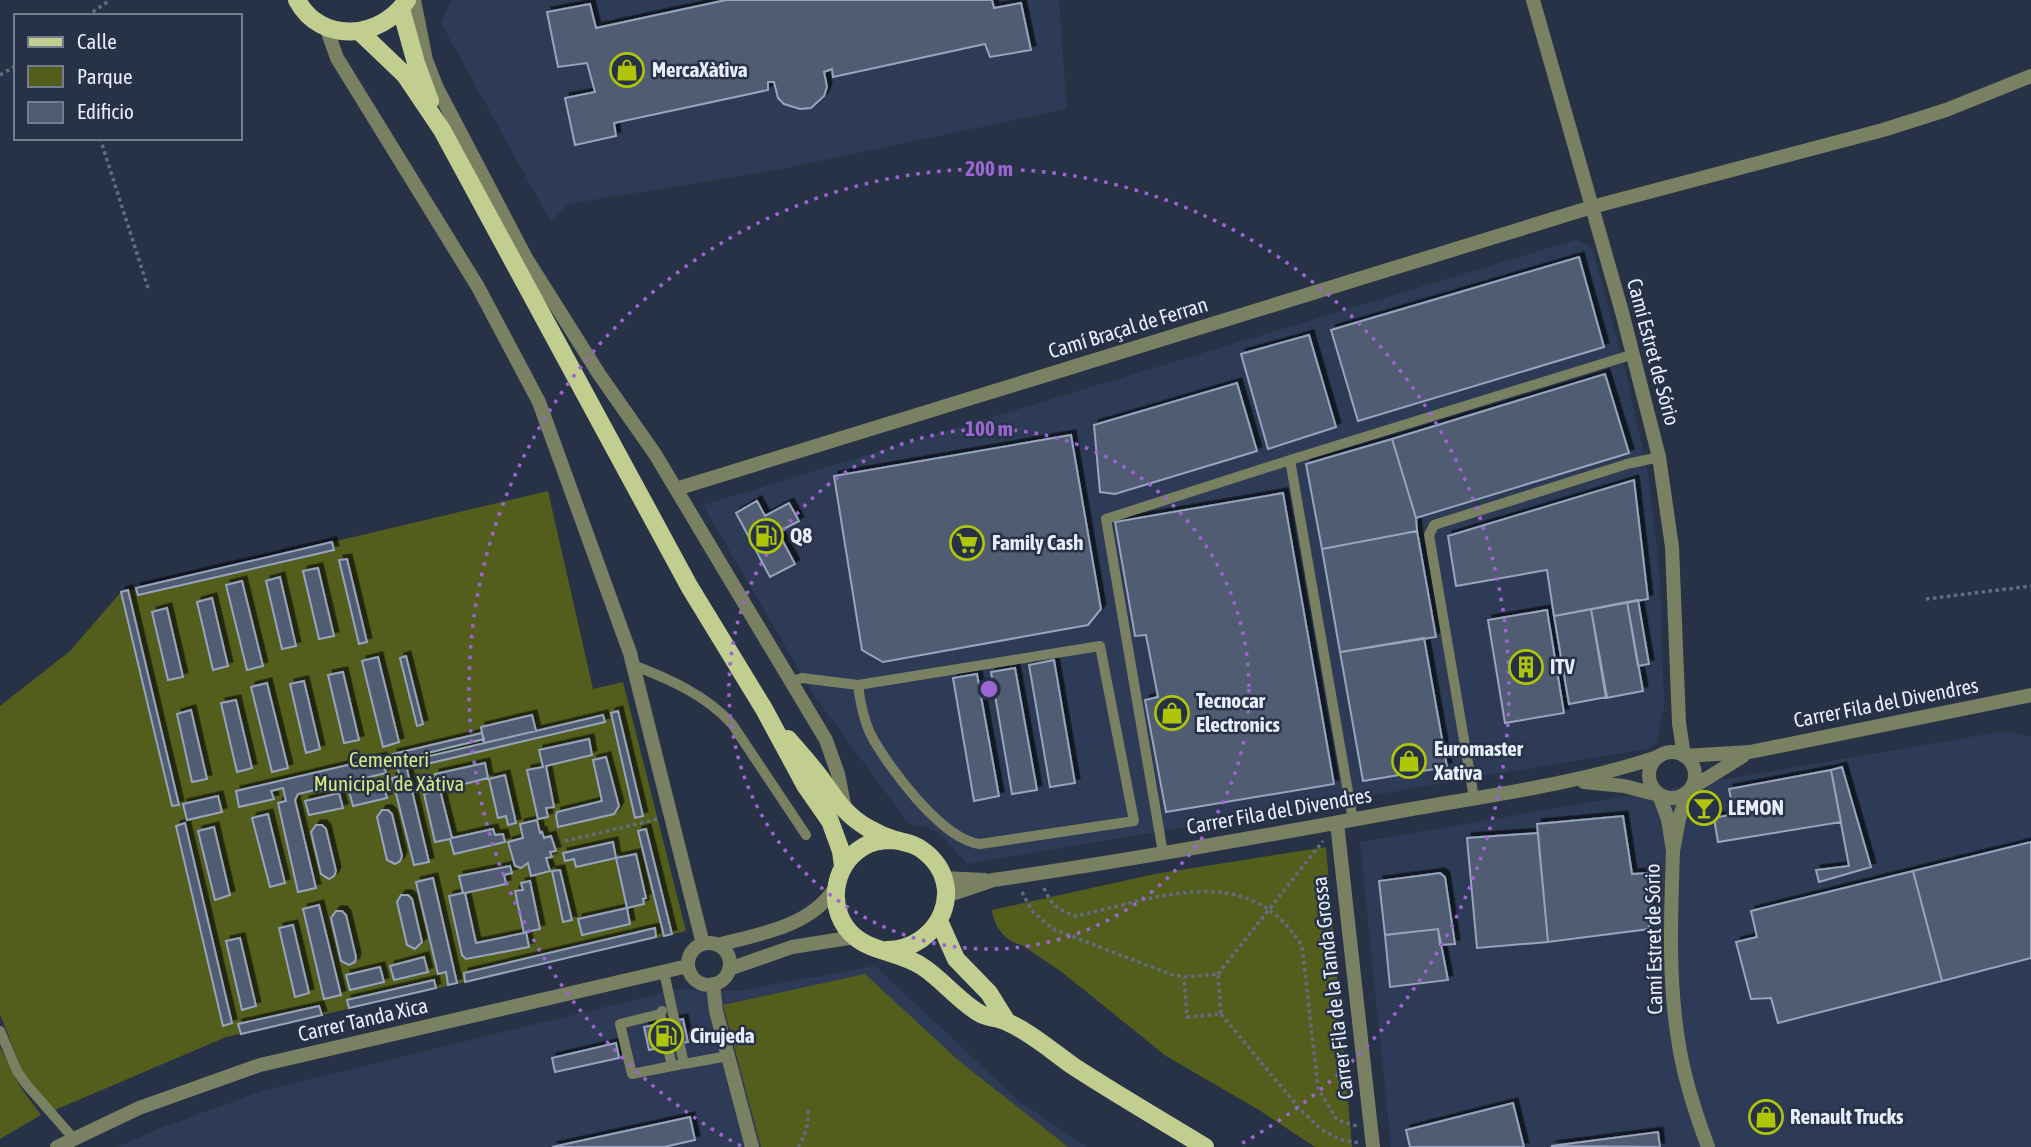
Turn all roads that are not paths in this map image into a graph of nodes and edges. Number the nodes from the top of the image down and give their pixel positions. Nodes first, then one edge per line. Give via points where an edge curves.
1 (297, 0) edge
2 (1533, 0) edge
3 (407, 3) edge
4 (326, 27) junction
5 (360, 32) junction
6 (2031, 76) edge
7 (442, 130) junction
8 (1592, 207) junction
9 (1634, 354) junction
10 (1659, 457) junction
11 (1290, 460) junction
12 (676, 489) junction
13 (631, 659) junction
14 (790, 682) junction
15 (858, 685) junction
16 (2031, 695) edge
17 (764, 709) junction
18 (1679, 723) junction
19 (1750, 752) junction
20 (1663, 754) junction
21 (1684, 755) junction
22 (1572, 781) junction
23 (1690, 790) junction
24 (1660, 795) junction
25 (1474, 798) junction
26 (845, 810) junction
27 (1353, 820) junction
28 (1337, 823) junction
29 (806, 835) dead end
30 (894, 840) junction
31 (1674, 851) junction
32 (1163, 853) junction
33 (843, 866) junction
34 (945, 887) junction
35 (835, 888) junction
36 (939, 921) junction
37 (855, 937) junction
38 (710, 944) junction
39 (884, 950) junction
40 (688, 966) junction
41 (729, 969) junction
42 (664, 972) junction
43 (713, 984) junction
44 (669, 995) junction
45 (660, 1014) junction
46 (1007, 1022) junction
47 (0, 1031) edge
48 (728, 1056) junction
49 (684, 1064) junction
50 (672, 1066) junction
51 (74, 1139) junction
52 (1191, 1141) edge
53 (1373, 1145) edge
54 (57, 1147) edge
55 (752, 1147) edge
56 (1205, 1147) edge
57 (1708, 1147) edge

1 - 4 main road
2 - 8 street, Camí Estret de Sório
3 - 5 main road via 389,20
3 - 7 main road via 416,63
3 - 12 street via 437,88 519,246
4 - 5 main road
4 - 13 street via 337,58 478,287 533,391
5 - 7 main road via 405,75
6 - 8 street, Camí Braçal de Ferran via 1883,130
7 - 17 main road via 689,586
8 - 9 street, Camí Estret de Sório
8 - 12 street, Camí Braçal de Ferran
9 - 10 street, Camí Estret de Sório
9 - 11 lane
10 - 18 street, Camí Estret de Sório via 1673,558
10 - 25 lane via 1434,525 1429,535
11 - 27 lane
11 - 32 lane via 1106,519
12 - 14 street
13 - 29 lane via 718,709
13 - 38 street via 670,816
14 - 15 lane via 802,678
14 - 26 street via 826,740
15 - 15 lane via 1100,646 1134,821 970,843 932,816 891,764 870,732
16 - 19 street, Carrer Fila del Divendres
17 - 26 main road
17 - 33 main road via 830,821
18 - 20 street, Camí Estret de Sório
18 - 21 street, Camí Estret de Sório
19 - 21 street, Carrer Fila del Divendres
19 - 23 street, Carrer Fila del Divendres
20 - 21 street
20 - 22 street, Carrer Fila del Divendres
20 - 24 street via 1654,761 1649,775
21 - 23 street via 1696,773
22 - 24 street, Carrer Fila del Divendres
22 - 25 street, Carrer Fila del Divendres
23 - 24 street via 1674,798
23 - 31 street, Camí Estret de Sório
24 - 31 street, Camí Estret de Sório
25 - 27 street, Carrer Fila del Divendres
26 - 30 main road
27 - 28 street, Carrer Fila del Divendres
28 - 32 street, Carrer Fila del Divendres
28 - 53 street, Carrer Fila de la Tanda Grossa
30 - 33 main road via 865,846
30 - 34 main road via 925,851 936,863
31 - 57 street, Camí Estret de Sório via 1671,960 1676,1027 1693,1105
32 - 34 street, Carrer Fila del Divendres
33 - 35 main road
34 - 36 main road
35 - 37 main road via 836,906
35 - 38 street via 825,904 808,917
36 - 39 main road via 910,947
36 - 46 main road via 956,959 989,993
37 - 39 main road
37 - 41 street via 792,947
38 - 40 street via 690,955
38 - 41 street via 727,954
39 - 46 main road via 922,966 981,1013
40 - 42 street, Carrer Tanda Xica
40 - 43 street via 694,978
41 - 43 street via 724,979
42 - 44 lane
42 - 51 street, Carrer Tanda Xica via 260,1065 139,1108
43 - 48 street
44 - 45 lane
44 - 49 lane
45 - 50 lane
45 - 50 lane via 620,1024 632,1073
46 - 52 main road
47 - 51 lane via 17,1071
48 - 49 lane
48 - 55 street
49 - 50 lane
51 - 54 street, Carrer Tanda Xica
52 - 56 main road

